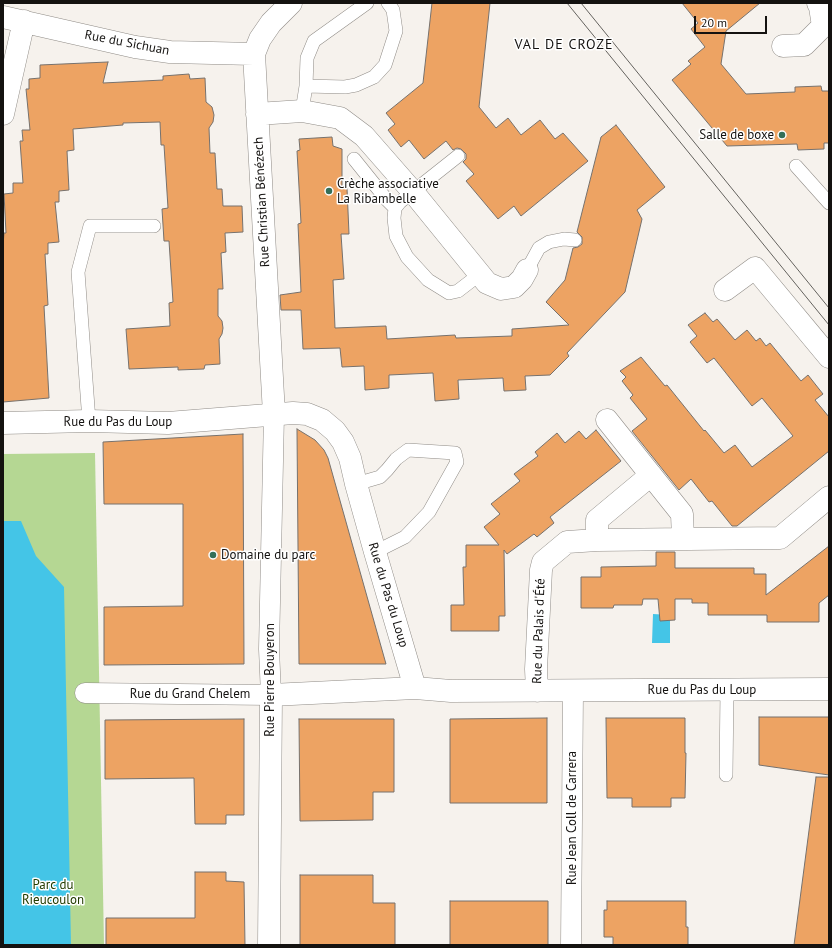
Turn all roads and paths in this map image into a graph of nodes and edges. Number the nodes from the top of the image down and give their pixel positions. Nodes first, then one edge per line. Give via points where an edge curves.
1 (291, 3) edge
2 (367, 3) edge
3 (388, 3) edge
4 (818, 3) edge
5 (3, 17) edge
6 (24, 21) junction
7 (826, 29) edge
8 (783, 46) dead end
9 (254, 54) junction
10 (306, 86) junction
11 (302, 111) junction
12 (3, 114) edge
13 (257, 114) junction
14 (458, 156) dead end
15 (354, 159) dead end
16 (796, 166) dead end
17 (413, 192) junction
18 (829, 203) edge
19 (395, 208) junction
20 (154, 226) dead end
21 (575, 240) dead end
22 (527, 270) joint
23 (480, 274) junction
24 (725, 290) dead end
25 (829, 356) edge
26 (274, 414) junction
27 (607, 420) dead end
28 (89, 421) junction
29 (3, 423) edge
30 (651, 475) junction
31 (356, 484) junction
32 (829, 497) edge
33 (683, 538) junction
34 (597, 540) junction
35 (375, 552) junction
36 (416, 688) junction
37 (829, 689) edge
38 (727, 690) junction
39 (537, 691) junction
40 (573, 691) junction
41 (85, 693) dead end
42 (271, 694) junction
43 (726, 775) dead end
44 (270, 945) edge
45 (571, 945) edge

1 - 9 street, Rue Christian Bénézech via 271,23
2 - 10 lane via 314,41 306,58
3 - 10 lane via 393,10 396,31 385,65 374,77 345,87
4 - 7 street
5 - 6 street, Rue du Sichuan
6 - 9 street, Rue du Sichuan via 135,47 170,52
6 - 12 street
7 - 8 street via 804,45
9 - 13 street, Rue Christian Bénézech
10 - 11 lane
11 - 13 street
11 - 17 street via 340,118 364,136
13 - 26 street, Rue Christian Bénézech
14 - 17 lane
15 - 19 lane
16 - 18 lane
17 - 19 lane
17 - 23 street
19 - 23 lane via 396,236 407,257 428,280 449,293 458,292
20 - 28 lane via 90,226 78,272
21 - 22 lane via 549,242 539,248
22 - 23 street via 514,287 501,289 487,283
24 - 25 street via 755,268
26 - 28 street, Rue du Pas du Loup via 168,423
26 - 31 street, Rue du Pas du Loup via 307,414 322,420 343,442
26 - 42 street, Rue Pierre Bouyeron via 269,649
27 - 30 street
28 - 29 street, Rue du Pas du Loup
30 - 33 street via 682,514
30 - 34 street via 597,520
31 - 35 street, Rue du Pas du Loup
31 - 35 lane via 380,477 408,450 455,453 457,462 429,512 405,537
32 - 33 street, Rue du Palais d'Été via 780,538
33 - 34 street, Rue du Palais d'Été
34 - 39 street, Rue du Palais d'Été via 567,542 543,562 540,578
35 - 36 street, Rue du Pas du Loup
36 - 39 street, Rue du Pas du Loup via 451,691
36 - 42 street, Rue du Grand Chelem
37 - 38 street, Rue du Pas du Loup
38 - 40 street, Rue du Pas du Loup
38 - 43 lane
39 - 40 street, Rue du Pas du Loup
40 - 45 street, Rue Jean Coll de Carrera
41 - 42 street, Rue du Grand Chelem
42 - 44 street, Rue Pierre Bouyeron

